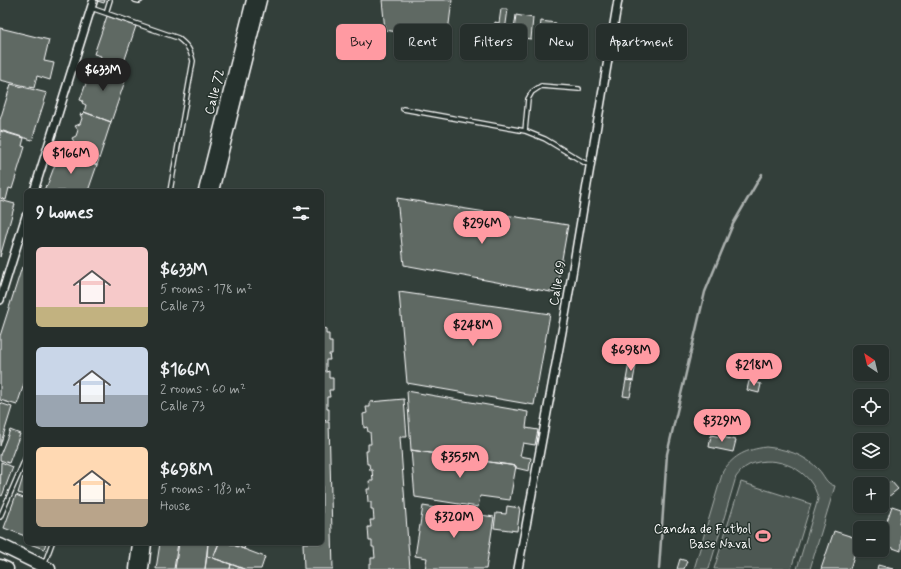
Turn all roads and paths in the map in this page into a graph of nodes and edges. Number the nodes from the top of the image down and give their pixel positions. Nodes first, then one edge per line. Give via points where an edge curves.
1 (110, 0) edge
2 (135, 0) edge
3 (142, 0) edge
4 (252, 0) edge
5 (261, 0) edge
6 (618, 0) edge
7 (92, 5) joint
8 (106, 13) junction
9 (579, 89) dead end
10 (403, 109) dead end
11 (525, 131) junction
12 (591, 164) junction
13 (35, 189) edge
14 (170, 189) edge
15 (205, 189) edge
16 (214, 189) edge
17 (24, 222) edge
18 (0, 300) edge
19 (24, 462) edge
20 (0, 517) edge
21 (0, 545) edge
22 (52, 545) edge
23 (138, 545) edge
24 (146, 545) edge
25 (0, 566) edge
26 (46, 568) edge
27 (7, 569) edge
28 (135, 569) edge
29 (143, 569) edge
30 (518, 569) edge

1 - 8 lane
2 - 3 lane
4 - 15 main road, Calle 72
5 - 16 main road, Calle 72
6 - 12 street, Calle 69
7 - 8 lane
7 - 13 street
8 - 14 lane via 178,38 191,52 193,61
9 - 11 lane via 541,86 532,92 528,99
10 - 11 lane
11 - 12 lane
12 - 30 street, Calle 69
17 - 18 street
19 - 20 lane
21 - 26 highway
22 - 26 lane
23 - 28 main road
24 - 29 main road
25 - 27 highway

